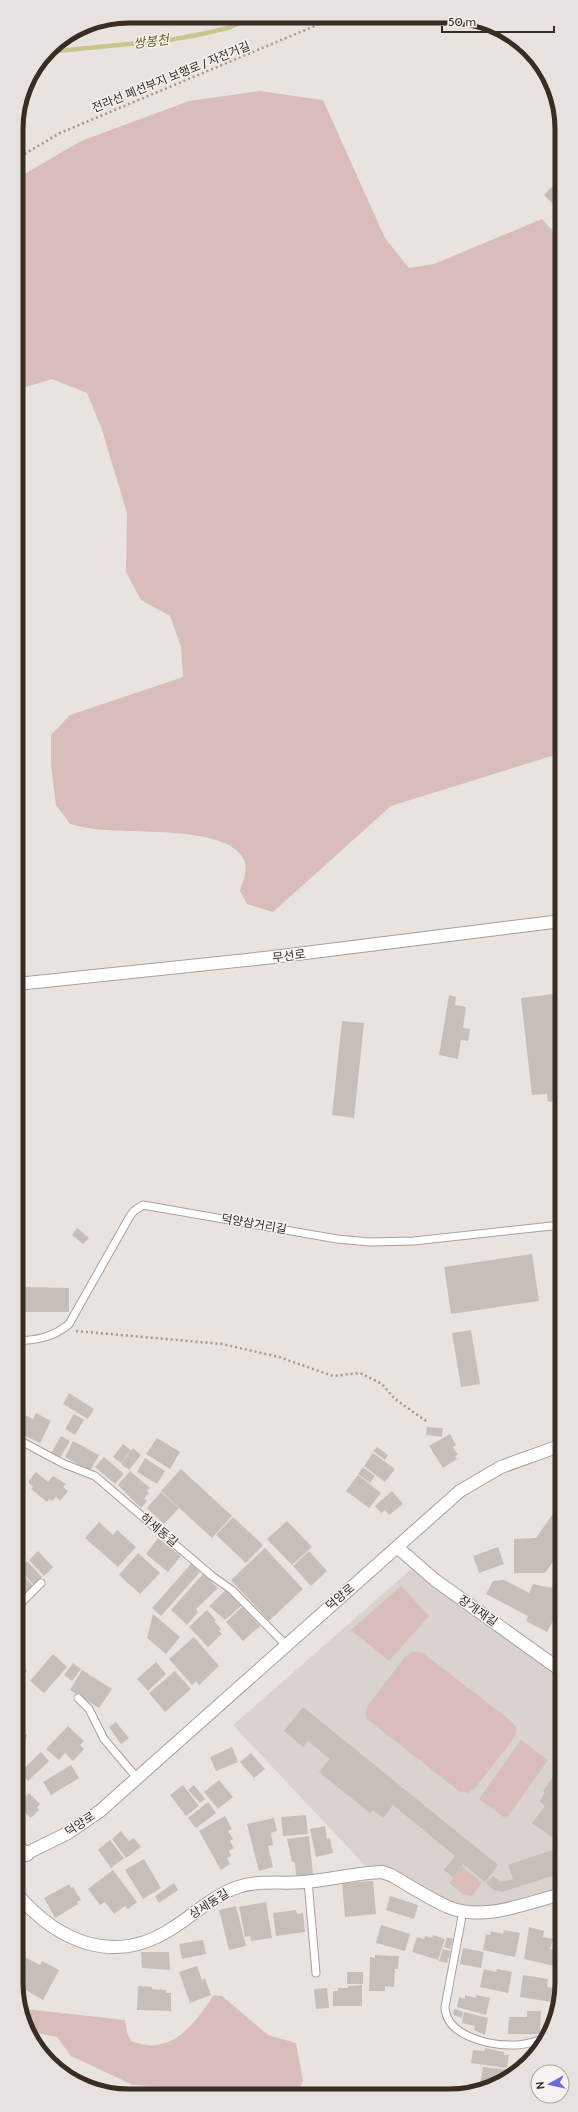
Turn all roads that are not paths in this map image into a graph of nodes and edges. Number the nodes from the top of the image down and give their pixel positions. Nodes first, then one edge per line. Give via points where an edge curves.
1 (555, 922) edge
2 (23, 983) edge
3 (555, 1226) edge
4 (23, 1340) edge
5 (23, 1442) edge
6 (555, 1448) edge
7 (397, 1547) junction
8 (41, 1583) dead end
9 (23, 1601) edge
10 (285, 1644) junction
11 (555, 1666) edge
12 (78, 1698) dead end
13 (137, 1778) junction
14 (23, 1856) edge
15 (308, 1881) junction
16 (555, 1896) edge
17 (23, 1901) edge
18 (463, 1911) junction
19 (316, 1973) dead end
20 (538, 2040) edge

1 - 2 street, 무선로 via 265,958
3 - 4 lane, 덕양삼거리길 via 414,1241 370,1242 336,1239 143,1205 130,1216 73,1319 63,1329 43,1338
5 - 10 lane, 하세동길 via 64,1464 95,1476 212,1576 232,1590
6 - 7 street, 덕양로 via 501,1467 470,1484
7 - 10 street, 덕양로
7 - 11 street, 장개재길 via 435,1580
8 - 9 lane
10 - 13 street, 덕양로
12 - 13 lane via 89,1709 104,1739
13 - 14 street, 덕양로 via 84,1823
15 - 17 street, 상세동길 via 238,1887 212,1900 160,1936 123,1948 102,1947 65,1935 34,1913
15 - 18 street, 상세동길 via 382,1872 448,1907
15 - 19 lane
16 - 18 street, 상세동길 via 498,1911
18 - 20 lane via 444,2007 447,2018 464,2033 483,2041 516,2045

